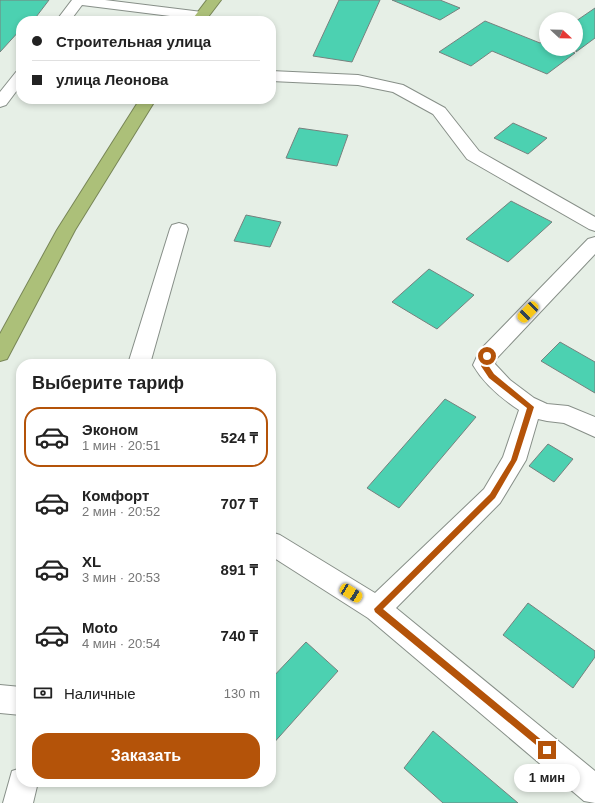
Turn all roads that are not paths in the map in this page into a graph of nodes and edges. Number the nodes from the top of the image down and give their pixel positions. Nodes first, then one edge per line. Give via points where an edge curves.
1 (79, 0) edge
2 (214, 0) edge
3 (67, 16) edge
4 (181, 16) edge
5 (202, 16) edge
6 (276, 76) edge
7 (16, 81) edge
8 (0, 102) edge
9 (145, 104) edge
10 (595, 225) edge
11 (179, 229) dead end
12 (594, 246) edge
13 (0, 353) edge
14 (140, 359) edge
15 (531, 407) junction
16 (595, 428) edge
17 (276, 546) edge
18 (377, 609) junction
19 (0, 699) edge
20 (16, 701) edge
21 (22, 787) edge
22 (595, 790) edge
23 (18, 803) edge

1 - 3 street
1 - 4 street
2 - 5 highway
6 - 10 street via 358,80 398,88 439,111 473,154
7 - 8 street
9 - 13 highway via 66,230
11 - 14 street
12 - 15 street via 487,356 484,366 491,376
15 - 16 street via 544,412 564,414 585,421
15 - 18 street via 514,460 492,496
17 - 18 street
18 - 22 street
19 - 20 street
21 - 23 street

